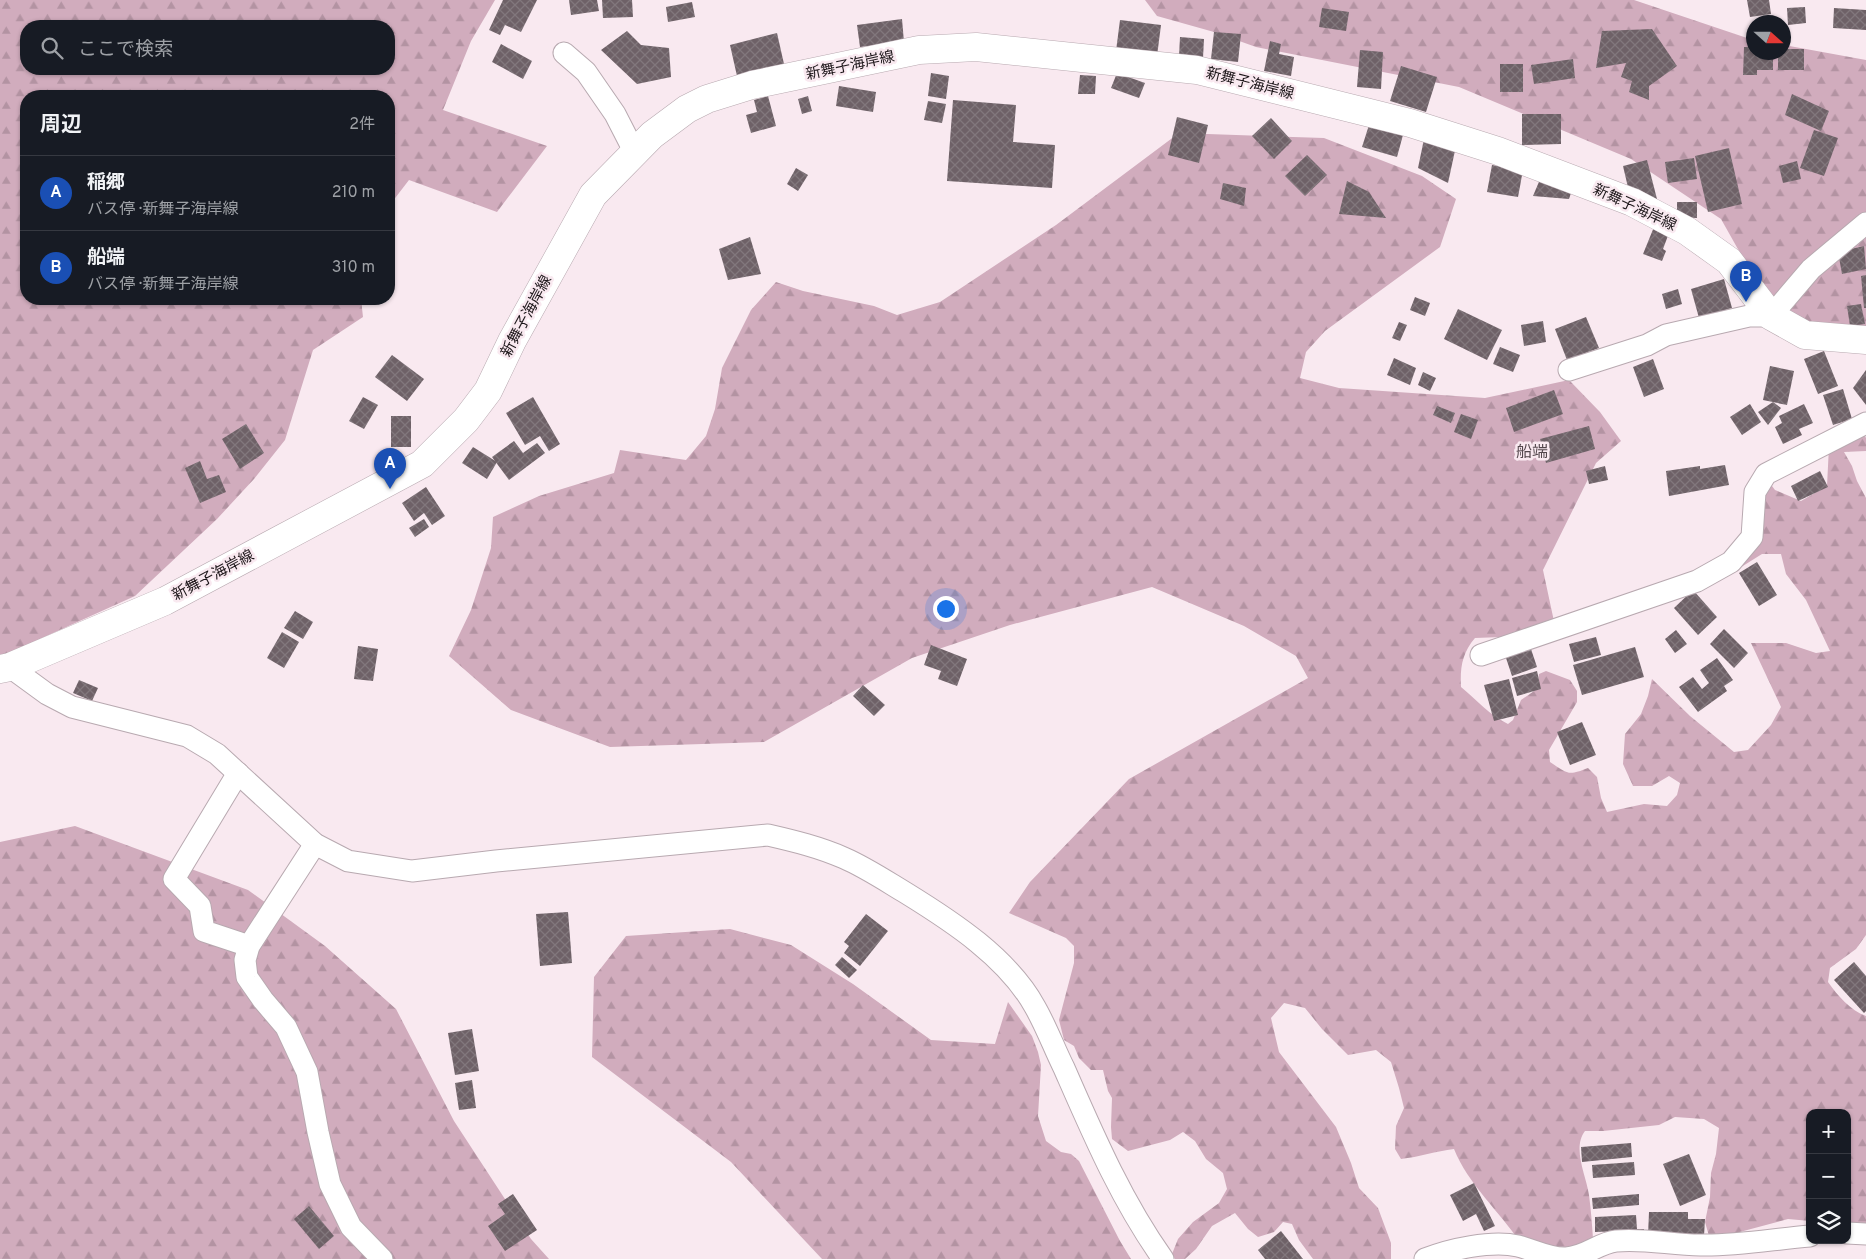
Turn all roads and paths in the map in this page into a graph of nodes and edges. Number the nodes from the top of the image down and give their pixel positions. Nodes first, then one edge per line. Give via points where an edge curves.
1 (564, 53) dead end
2 (635, 153) junction
3 (1866, 223) edge
4 (1771, 316) junction
5 (1866, 340) edge
6 (1569, 370) dead end
7 (1866, 423) edge
8 (1480, 655) dead end
9 (5, 668) edge
10 (238, 773) junction
11 (315, 844) junction
12 (249, 946) junction
13 (1851, 1233) edge
14 (1866, 1234) edge
15 (1806, 1236) edge
16 (382, 1259) edge
17 (1163, 1259) edge
18 (1425, 1259) edge

1 - 2 street via 586,72 615,114
2 - 4 main road, 新舞子海岸線 via 652,135 687,109 707,99 752,85 919,50 976,46 1197,70 1410,123 1498,151 1632,202 1687,231 1729,261
2 - 9 main road, 新舞子海岸線 via 593,195 512,340 488,391 466,420 422,464 165,601
3 - 4 street via 1811,269
4 - 5 main road, 新舞子海岸線 via 1805,336
4 - 6 street via 1750,316 1666,335 1647,345
7 - 8 street via 1766,474 1755,492 1752,537 1731,562 1697,581
9 - 10 street via 72,706 187,736 217,754
10 - 11 street
10 - 12 street via 174,879 200,906 204,931
11 - 12 street
11 - 17 street via 348,861 412,871 768,835 844,858 935,911 978,942 1012,975 1035,1006 1110,1171 1145,1234
12 - 16 street via 245,960 247,977 286,1027 307,1072 330,1184 351,1227
13 - 14 street
15 - 18 street via 1730,1245 1615,1241 1585,1255 1565,1258 1516,1246 1488,1245

